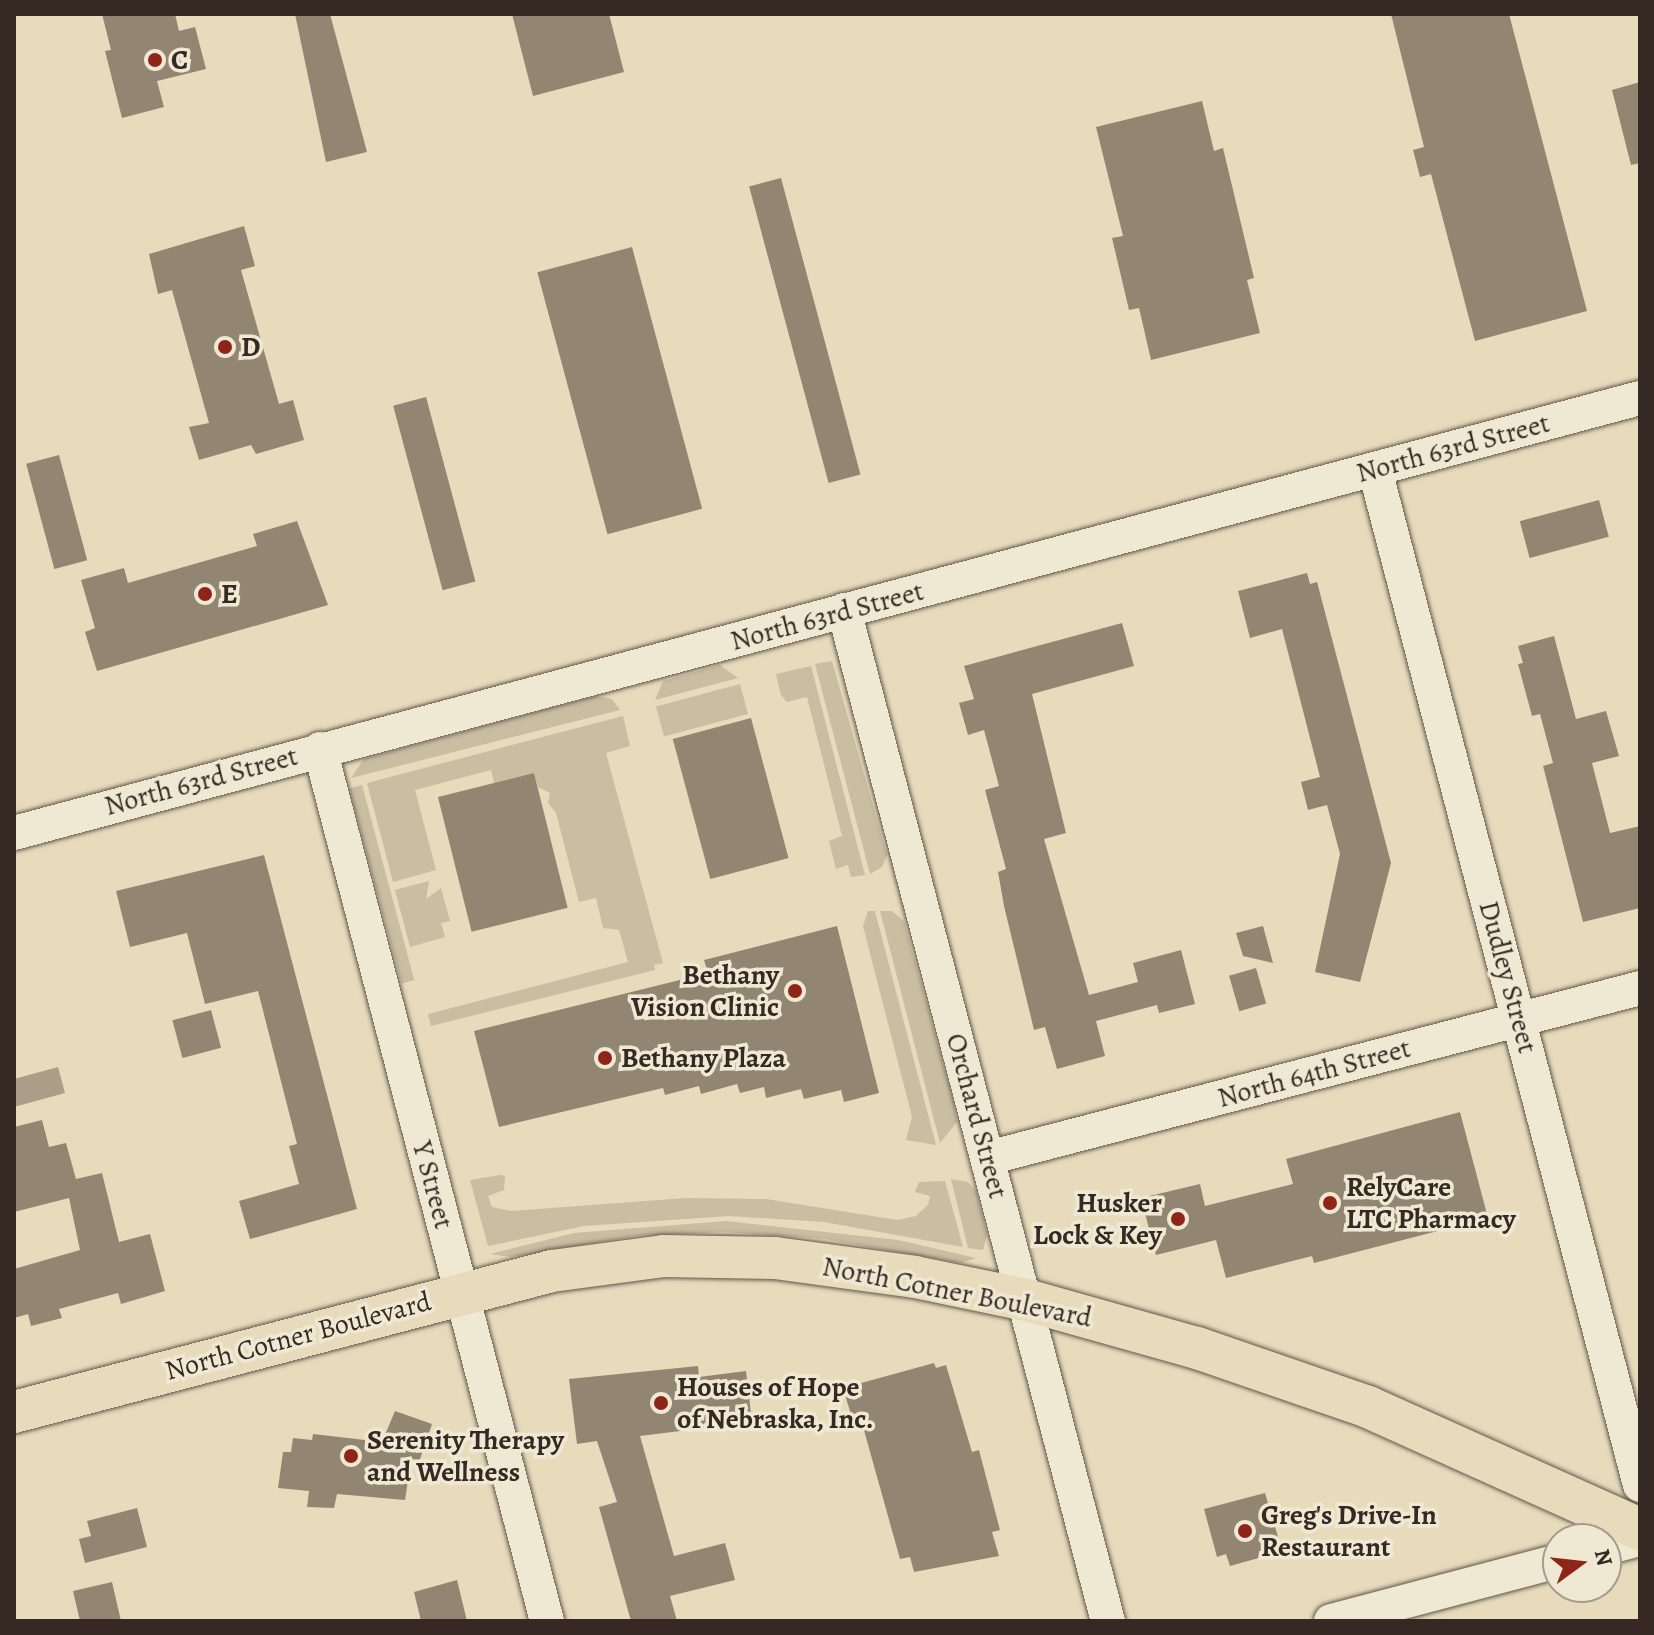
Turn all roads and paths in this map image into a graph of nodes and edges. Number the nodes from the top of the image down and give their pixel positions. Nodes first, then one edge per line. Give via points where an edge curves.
1 (1640, 398) edge
2 (1375, 470) junction
3 (844, 610) junction
4 (320, 749) junction
5 (14, 833) edge
6 (1640, 988) edge
7 (1519, 1019) junction
8 (988, 1158) junction
9 (462, 1293) junction
10 (1026, 1300) junction
11 (14, 1412) edge
12 (1640, 1485) edge
13 (1640, 1529) edge
14 (1542, 1565) edge
15 (547, 1621) edge
16 (1108, 1621) edge
17 (1331, 1621) edge

1 - 2 street, North 63rd Street
2 - 3 street, North 63rd Street
2 - 7 street, Dudley Street
3 - 4 street, North 63rd Street
3 - 8 street, Orchard Street
4 - 5 street, North 63rd Street
4 - 9 street, Y Street
6 - 7 street, North 64th Street
7 - 8 street, North 64th Street
7 - 12 street, Dudley Street
8 - 10 street, Orchard Street
9 - 10 main road, North Cotner Boulevard via 608,1262 720,1254 843,1266
9 - 11 main road, North Cotner Boulevard
9 - 15 street, Y Street
10 - 13 main road, North Cotner Boulevard via 1325,1390 1488,1457
10 - 16 street, Orchard Street
14 - 17 street

